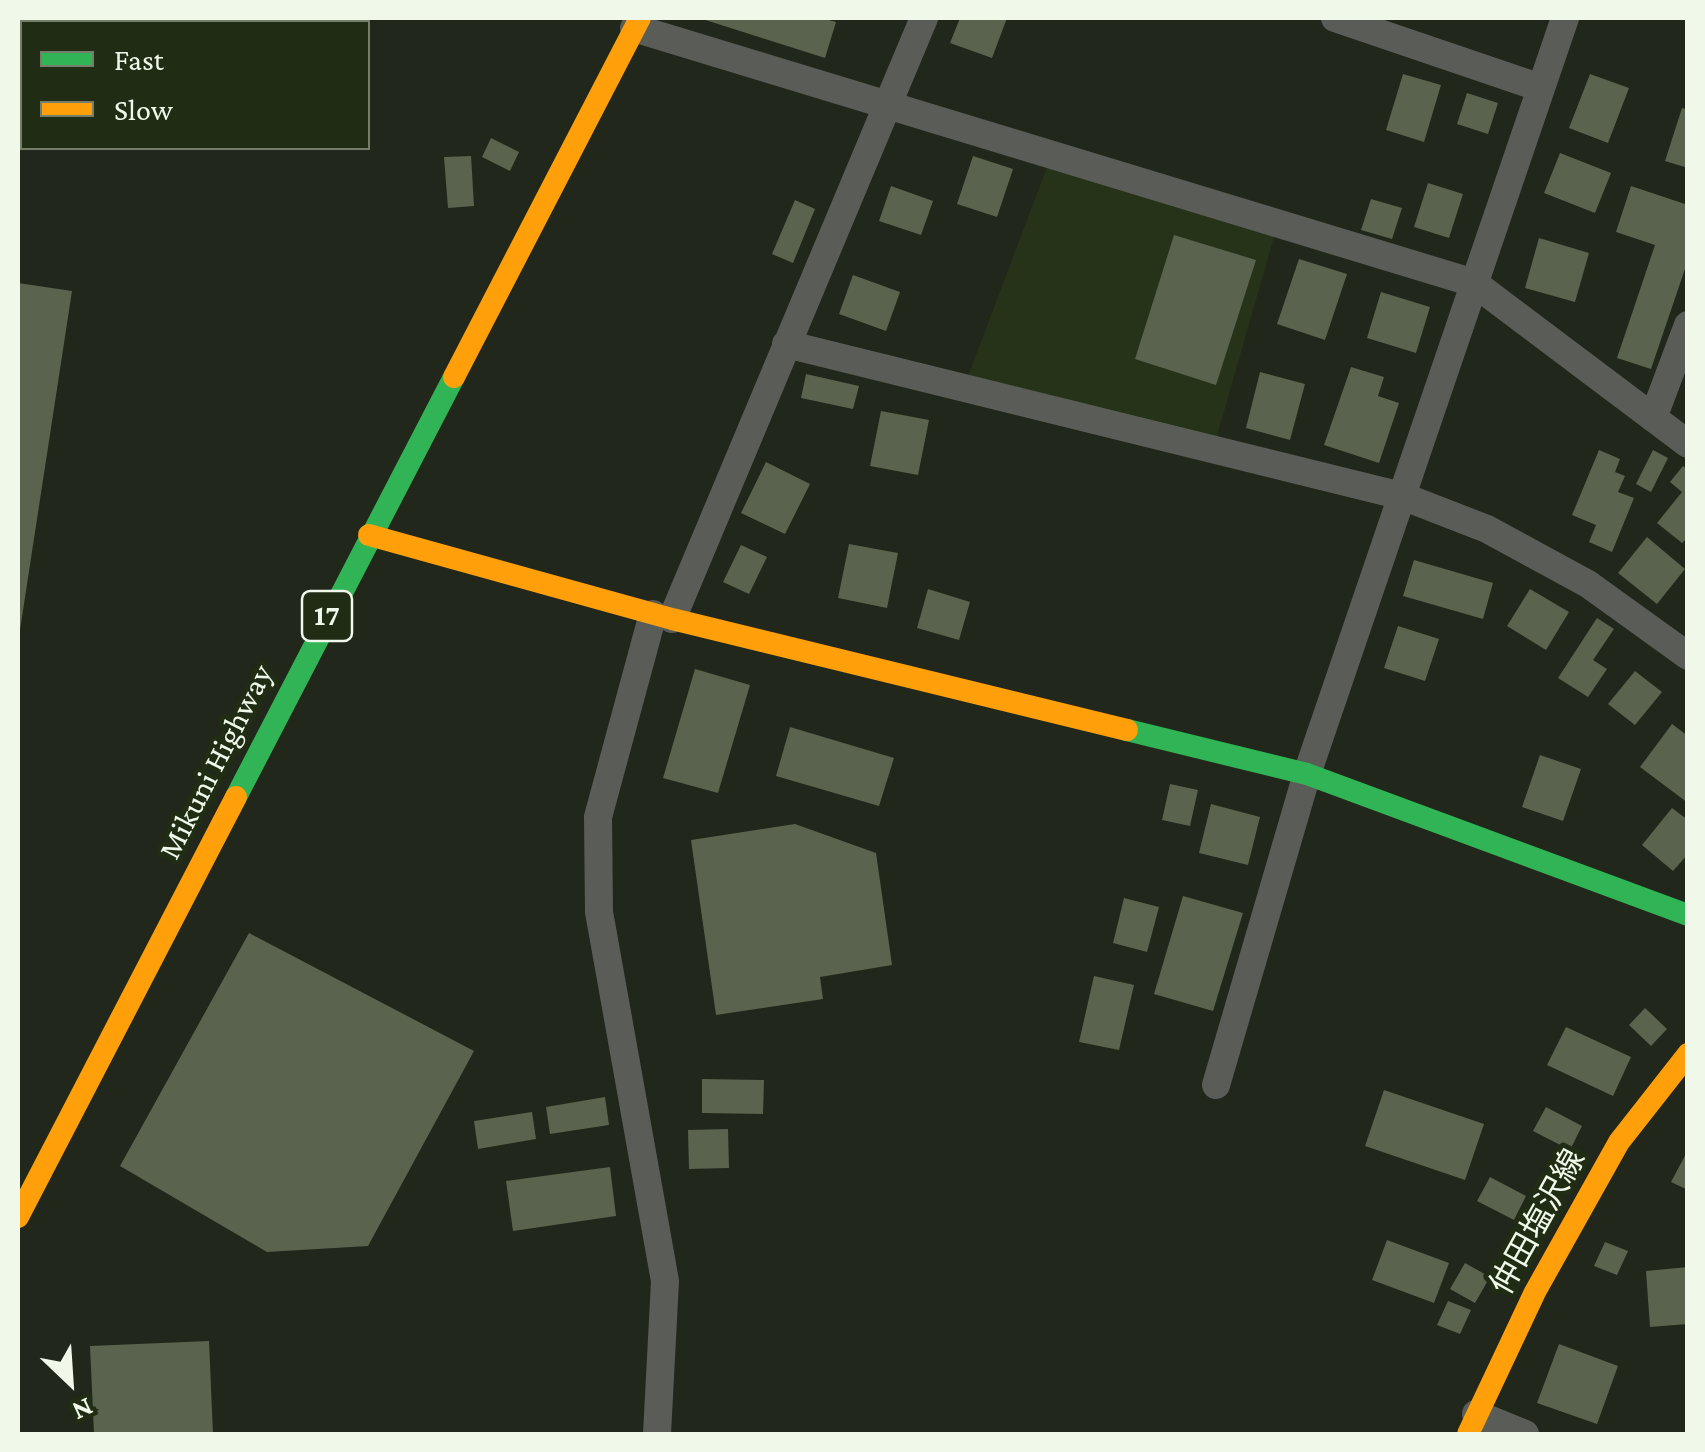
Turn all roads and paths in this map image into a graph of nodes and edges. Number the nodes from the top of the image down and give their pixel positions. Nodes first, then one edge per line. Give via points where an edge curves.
1 (924, 18) edge
2 (1335, 18) edge
3 (1565, 18) edge
4 (637, 23) edge
5 (1541, 88) junction
6 (890, 104) junction
7 (1474, 282) junction
8 (1688, 325) edge
9 (786, 344) junction
10 (1653, 418) junction
11 (1688, 444) edge
12 (1402, 496) junction
13 (369, 535) junction
14 (662, 616) junction
15 (1688, 656) edge
16 (1308, 774) junction
17 (1688, 915) edge
18 (1688, 1054) edge
19 (1216, 1084) dead end
20 (18, 1217) edge
21 (1472, 1424) edge
22 (658, 1434) edge
23 (1525, 1434) edge

1 - 6 street
2 - 5 street
3 - 5 street
4 - 6 street
4 - 13 main road, Mikuni Highway / 17
5 - 7 street
6 - 7 street
6 - 9 street
7 - 10 street
7 - 12 street
8 - 10 street
9 - 12 street
9 - 14 street
10 - 11 street
12 - 15 street via 1488,530 1588,584
12 - 16 street
13 - 14 main road
13 - 20 main road, Mikuni Highway / 17
14 - 16 main road
14 - 22 street via 598,817 599,912 665,1281
16 - 17 main road
16 - 19 street
18 - 21 main road, 仲田塩沢線 via 1619,1142 1535,1292
21 - 23 street

